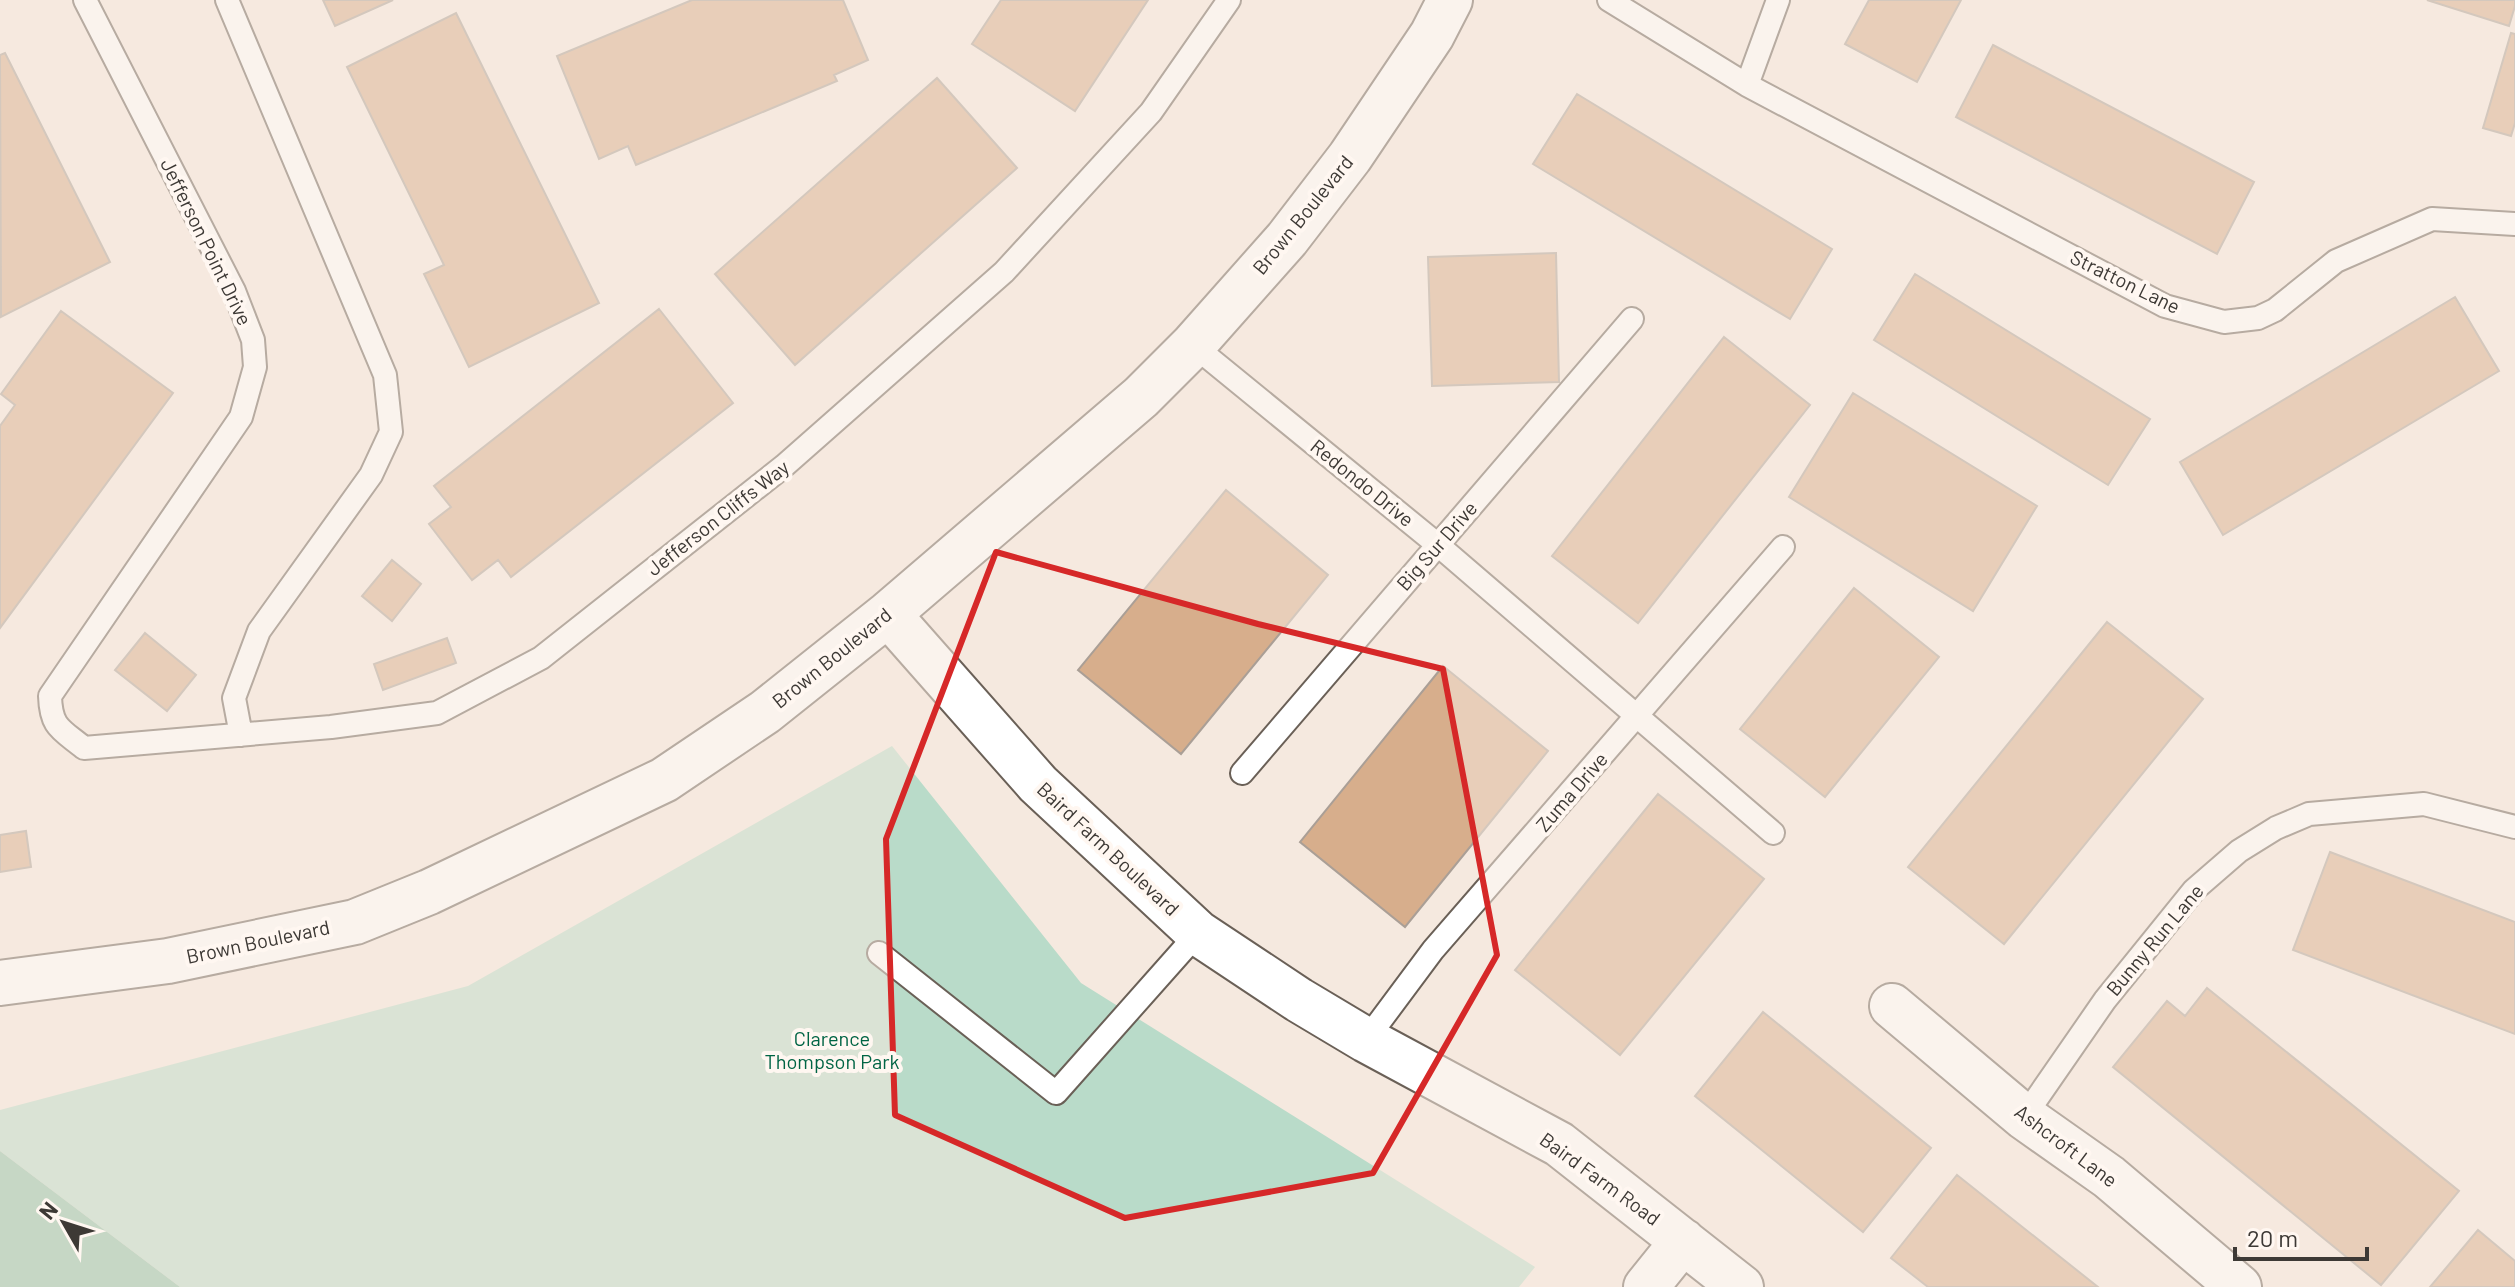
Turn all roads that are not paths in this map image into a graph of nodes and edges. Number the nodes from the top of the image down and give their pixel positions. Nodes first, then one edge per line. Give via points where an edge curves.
1 (85, 0) edge
2 (227, 0) edge
3 (1229, 0) edge
4 (1450, 0) edge
5 (1609, 0) edge
6 (1778, 0) edge
7 (1747, 85) junction
8 (2514, 220) edge
9 (1632, 319) dead end
10 (1193, 345) junction
11 (1438, 545) junction
12 (1783, 547) dead end
13 (888, 614) junction
14 (1636, 718) junction
15 (58, 727) joint
16 (241, 735) junction
17 (1242, 773) dead end
18 (2515, 827) edge
19 (1773, 833) dead end
20 (1198, 933) junction
21 (879, 953) dead end
22 (0, 983) edge
23 (1892, 1006) dead end
24 (1366, 1040) junction
25 (2024, 1117) junction
26 (1683, 1241) junction
27 (1646, 1287) edge
28 (1741, 1287) edge
29 (2239, 1287) edge

1 - 15 lane, Jefferson Point Drive via 234,291 253,340 255,367 241,417 50,696 50,716
2 - 16 lane via 385,375 391,432 371,475 259,631 234,698
3 - 16 lane, Jefferson Cliffs Way via 1151,112 1004,272 784,466 541,658 437,713
4 - 10 street, Brown Boulevard via 1350,157 1287,239
5 - 7 lane, Stratton Lane
6 - 7 lane
7 - 8 lane, Stratton Lane via 2165,306 2224,322 2275,310 2336,261 2432,219
9 - 11 lane, Big Sur Drive
10 - 11 lane, Redondo Drive
10 - 13 street, Brown Boulevard via 1141,397
11 - 14 lane, Redondo Drive
11 - 17 lane, Big Sur Drive
12 - 14 lane, Zuma Drive
13 - 20 street, Baird Farm Boulevard via 1038,784
13 - 22 street, Brown Boulevard via 765,712 664,780 429,892 355,922 277,939 168,961
14 - 19 lane, Redondo Drive
14 - 24 lane, Zuma Drive via 1433,950
15 - 16 lane, Jefferson Cliffs Way via 84,748
18 - 25 lane, Bunny Run Lane via 2424,804 2309,814 2276,828 2194,890 2105,1000
20 - 21 lane via 1056,1093
20 - 24 street, Baird Farm Boulevard
23 - 25 street, Ashcroft Lane
24 - 26 street, Baird Farm Road via 1559,1144
25 - 29 street, Ashcroft Lane via 2109,1177
26 - 27 street
26 - 28 street, Baird Farm Road

